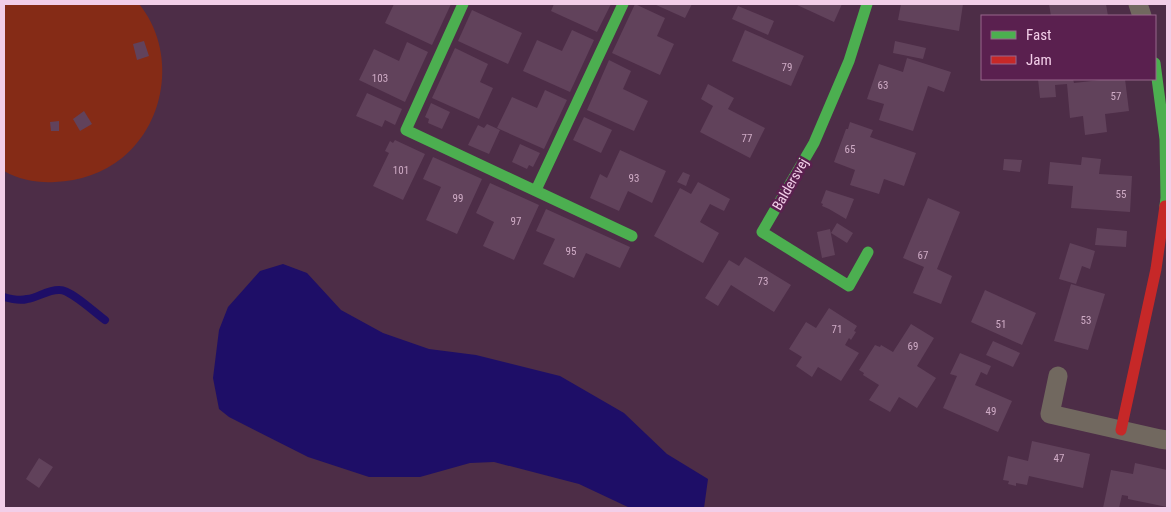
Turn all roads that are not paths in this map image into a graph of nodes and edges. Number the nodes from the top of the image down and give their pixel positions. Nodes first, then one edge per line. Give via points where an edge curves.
1 (463, 4) edge
2 (622, 4) edge
3 (867, 4) edge
4 (1156, 71) edge
5 (536, 190) junction
6 (632, 236) dead end
7 (868, 252) dead end
8 (1058, 376) dead end
9 (1121, 430) junction
10 (1167, 440) edge

1 - 5 street via 406,130
2 - 5 street
3 - 7 street, Baldersvej via 849,61 814,143 762,232 849,286
4 - 9 street via 1165,139 1166,198 1156,269
5 - 6 street
8 - 9 street via 1050,414
9 - 10 street

